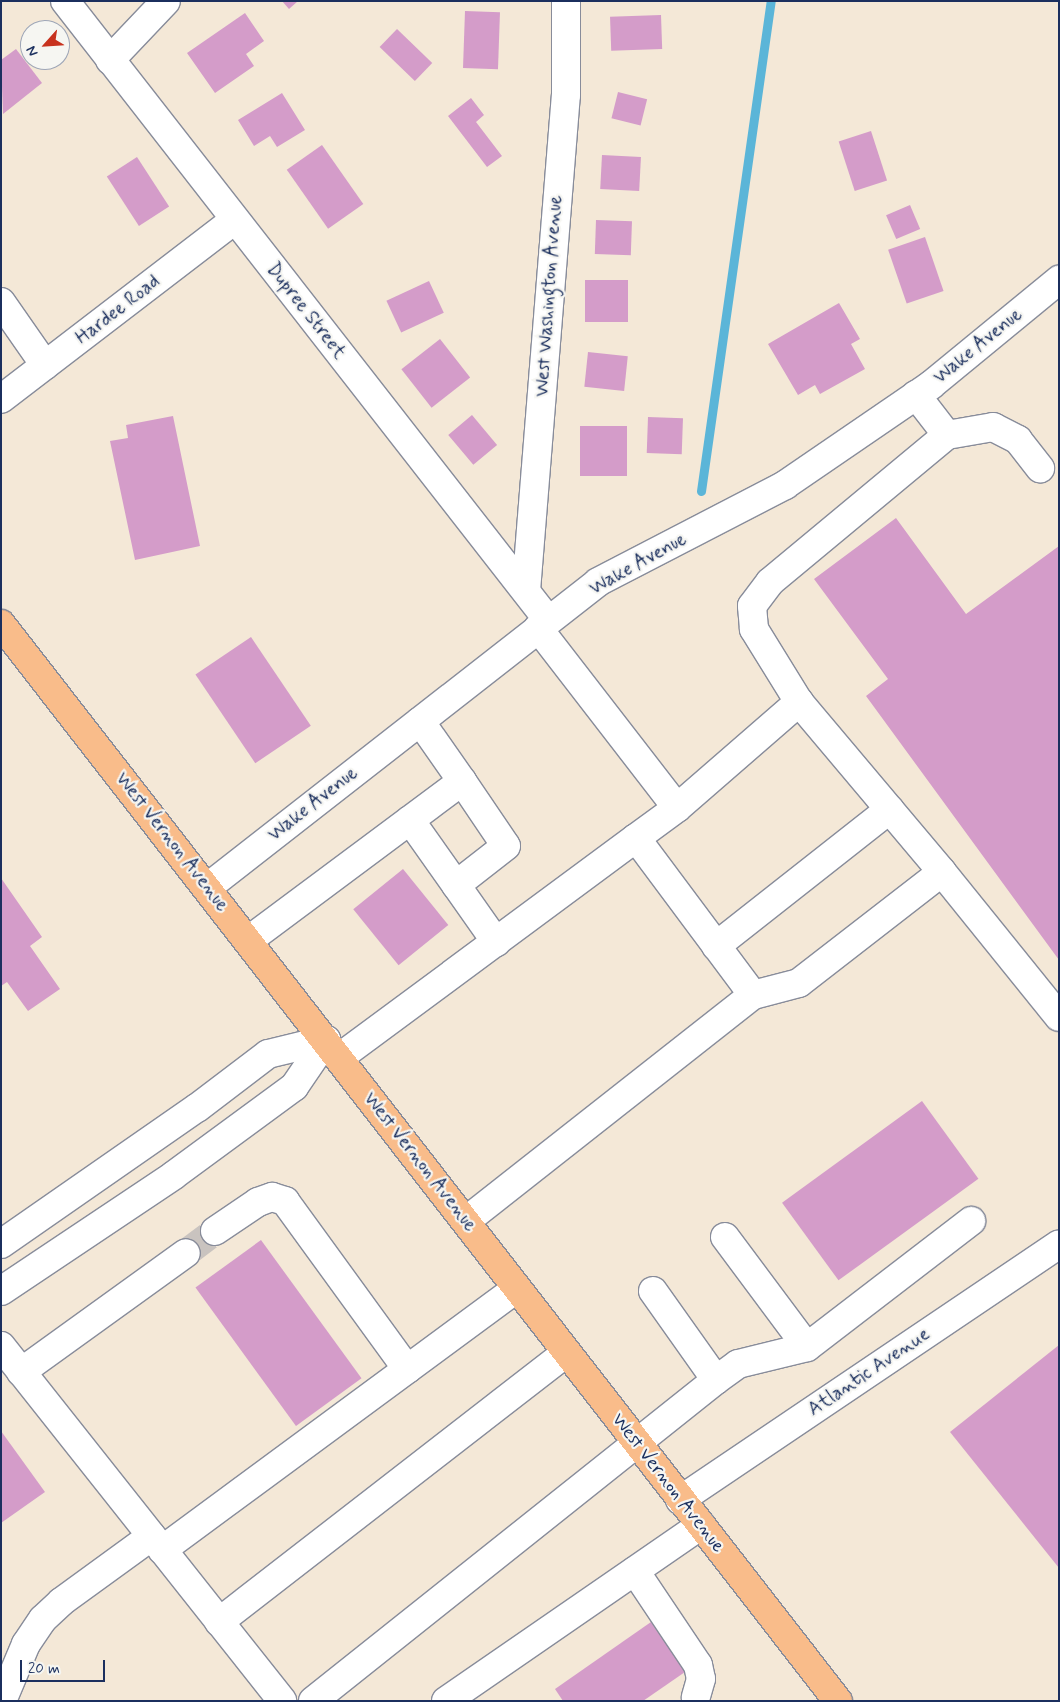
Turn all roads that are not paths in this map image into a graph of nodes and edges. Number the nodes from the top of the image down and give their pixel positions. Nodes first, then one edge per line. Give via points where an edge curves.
1 (65, 1) edge
2 (166, 1) edge
3 (566, 1) edge
4 (110, 60) junction
5 (234, 220) junction
6 (1059, 280) edge
7 (2, 305) edge
8 (45, 365) junction
9 (916, 395) junction
10 (1, 399) edge
11 (947, 435) junction
12 (1040, 468) dead end
13 (526, 591) junction
14 (1, 624) edge
15 (543, 624) junction
16 (799, 702) junction
17 (420, 721) junction
18 (462, 781) junction
19 (677, 808) junction
20 (890, 809) junction
21 (410, 820) junction
22 (636, 838) junction
23 (942, 872) junction
24 (456, 885) junction
25 (208, 887) junction
26 (249, 940) junction
27 (496, 942) junction
28 (716, 946) junction
29 (753, 995) junction
30 (1059, 1018) edge
31 (333, 1048) junction
32 (971, 1220) dead end
33 (466, 1221) junction
34 (215, 1231) tunnel mouth
35 (725, 1237) dead end
36 (1, 1244) edge
37 (1059, 1244) edge
38 (186, 1253) tunnel mouth
39 (517, 1288) junction
40 (1, 1291) edge
41 (653, 1291) dead end
42 (1, 1346) edge
43 (806, 1347) junction
44 (567, 1352) junction
45 (407, 1369) junction
46 (22, 1372) junction
47 (716, 1380) junction
48 (636, 1441) junction
49 (680, 1500) junction
50 (701, 1525) junction
51 (157, 1543) junction
52 (635, 1571) junction
53 (219, 1622) junction
54 (460, 1697) edge
55 (695, 1700) edge
56 (2, 1701) edge
57 (282, 1701) edge
58 (313, 1701) edge
59 (838, 1701) edge

1 - 4 street, Dupree Street
2 - 4 street
3 - 13 street, West Washington Avenue via 566,95
4 - 5 street, Dupree Street
5 - 8 street, Hardee Road
5 - 13 street, Dupree Street
6 - 9 street, Wake Avenue
7 - 8 street
8 - 10 street, Hardee Road
9 - 11 street
9 - 15 street, Wake Avenue via 785,485 598,582
11 - 12 street via 994,427 1018,440
11 - 16 street via 770,582 752,606 754,630
13 - 15 street, Dupree Street
14 - 25 main road, West Vernon Avenue
15 - 17 street, Wake Avenue
15 - 19 street, Dupree Street
16 - 19 street
16 - 20 street
17 - 18 street
17 - 25 street, Wake Avenue
18 - 21 street
18 - 24 street via 506,846
19 - 22 street
20 - 23 street
20 - 28 street
21 - 24 street
21 - 26 street
22 - 27 street
22 - 28 street
23 - 29 street via 799,983
23 - 30 street
24 - 27 street
25 - 26 main road, West Vernon Avenue
26 - 31 main road, West Vernon Avenue
27 - 31 street
28 - 29 street
29 - 33 street
31 - 33 main road, West Vernon Avenue
31 - 36 street via 268,1054 197,1108
31 - 40 street via 294,1087 174,1175
32 - 43 street
33 - 39 main road, West Vernon Avenue
34 - 45 street via 272,1196 285,1201
35 - 43 street
37 - 49 street, Atlantic Avenue
38 - 46 street
39 - 44 main road, West Vernon Avenue
39 - 45 street
41 - 47 street
42 - 46 street
43 - 47 street via 738,1364
44 - 48 main road, West Vernon Avenue
44 - 53 street
45 - 51 street
46 - 51 street
47 - 48 street
48 - 49 main road, West Vernon Avenue
48 - 58 street
49 - 50 main road, West Vernon Avenue
50 - 52 street
50 - 59 main road, West Vernon Avenue
51 - 53 street
51 - 56 street via 61,1602 43,1619 26,1644
52 - 54 street
52 - 55 street via 698,1665 701,1679
53 - 57 street

